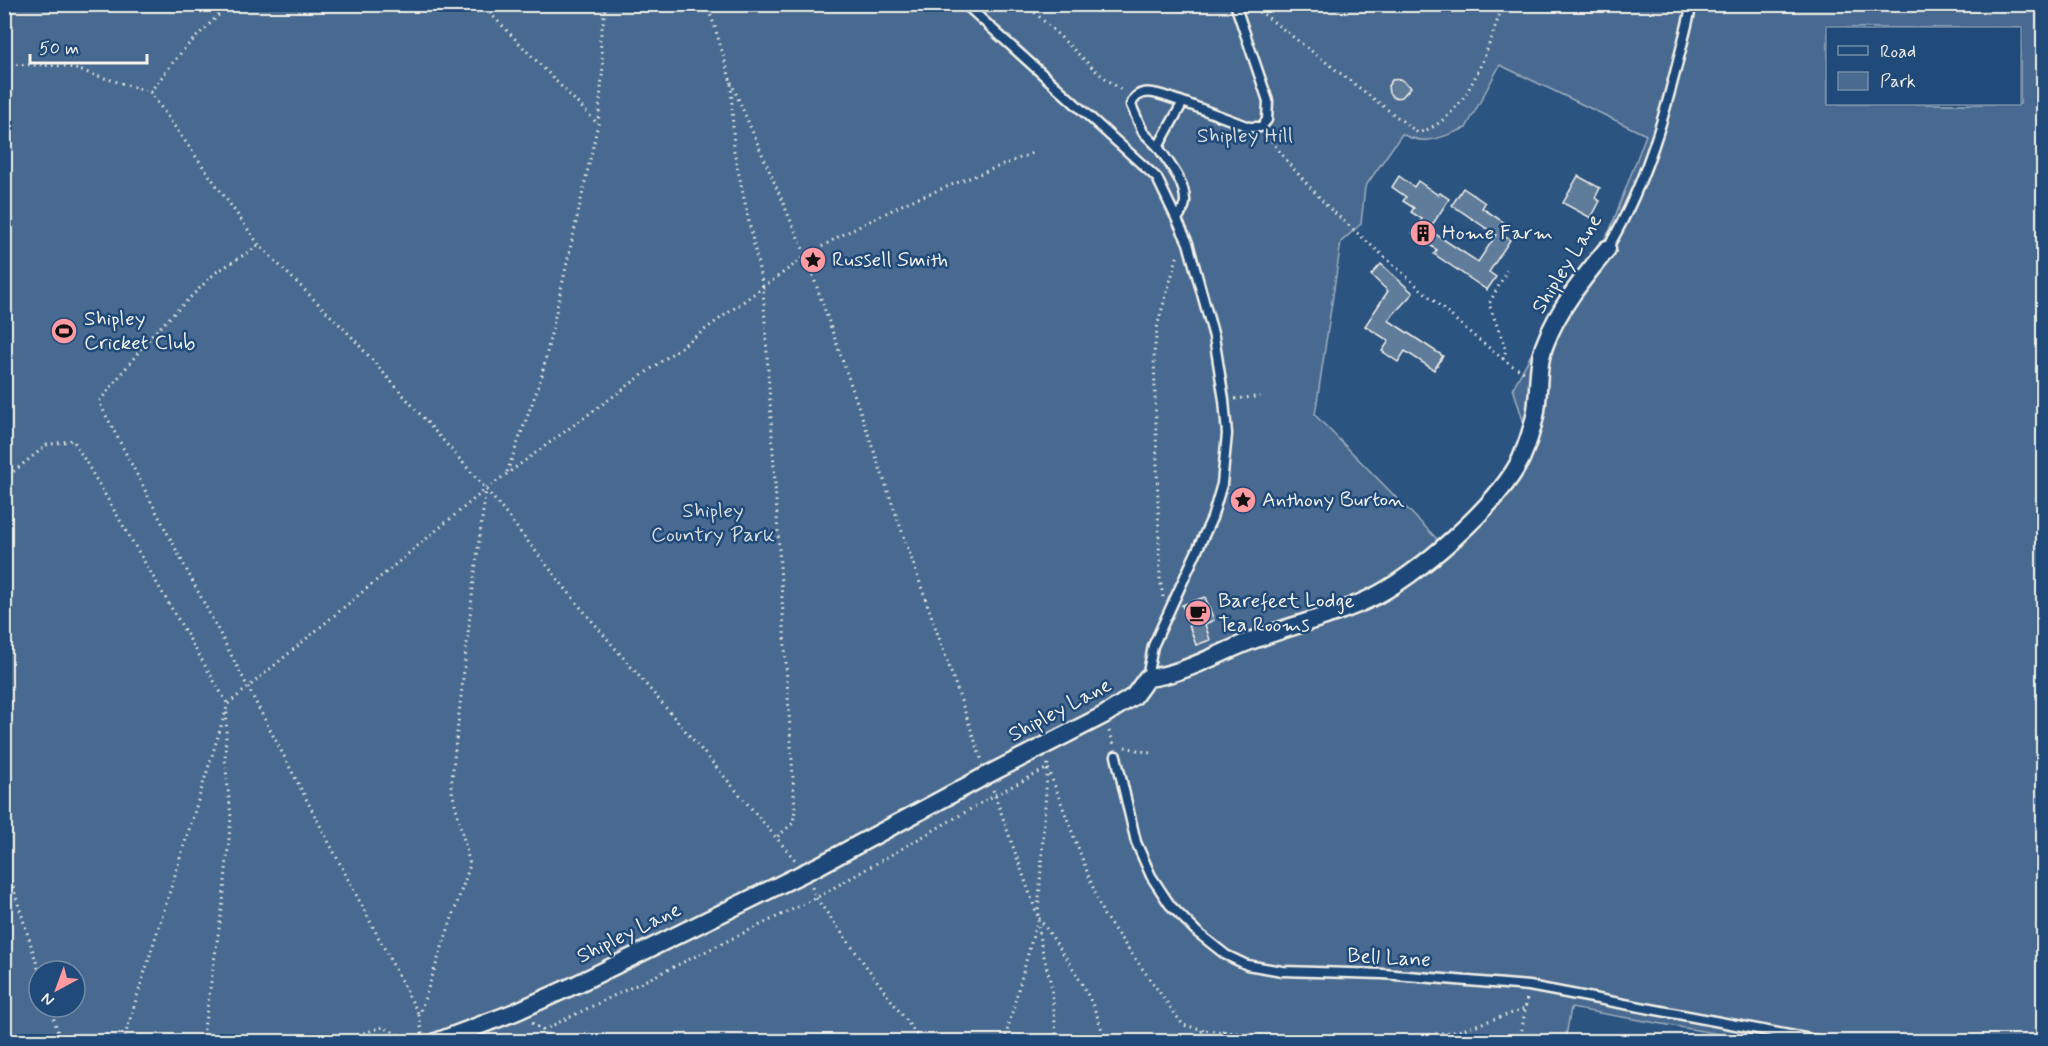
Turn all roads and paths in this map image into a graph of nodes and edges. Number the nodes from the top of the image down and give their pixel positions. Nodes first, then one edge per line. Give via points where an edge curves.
1 (230, 4) edge
2 (481, 4) edge
3 (606, 4) edge
4 (706, 4) edge
5 (965, 4) edge
6 (1026, 4) edge
7 (1503, 4) edge
8 (1692, 4) edge
9 (1235, 5) edge
10 (4, 64) edge
11 (731, 82) junction
12 (150, 92) junction
13 (1133, 98) junction
14 (1183, 102) junction
15 (598, 124) junction
16 (1261, 127) junction
17 (1158, 147) junction
18 (1033, 153) dead end
19 (1177, 219) junction
20 (1184, 235) junction
21 (259, 245) junction
22 (1607, 249) joint
23 (806, 256) junction
24 (1508, 270) dead end
25 (763, 288) junction
26 (1503, 359) junction
27 (1539, 380) junction
28 (1264, 396) dead end
29 (1224, 400) junction
30 (507, 474) junction
31 (4, 479) edge
32 (486, 489) junction
33 (1166, 619) junction
34 (1147, 678) junction
35 (248, 686) junction
36 (228, 704) junction
37 (1104, 715) junction
38 (1049, 743) junction
39 (1114, 745) junction
40 (1154, 754) dead end
41 (1116, 756) joint
42 (1048, 768) junction
43 (987, 775) junction
44 (995, 795) junction
45 (777, 837) junction
46 (4, 858) edge
47 (806, 872) junction
48 (816, 898) junction
49 (1038, 917) junction
50 (35, 959) edge
51 (1529, 986) junction
52 (1525, 1009) junction
53 (515, 1012) junction
54 (419, 1015) junction
55 (54, 1019) edge
56 (543, 1030) junction
57 (1205, 1030) junction
58 (1224, 1030) junction
59 (61, 1041) edge
60 (123, 1041) edge
61 (202, 1041) edge
62 (335, 1041) edge
63 (413, 1041) edge
64 (423, 1041) edge
65 (436, 1041) edge
66 (559, 1041) edge
67 (922, 1041) edge
68 (1004, 1041) edge
69 (1057, 1041) edge
70 (1105, 1041) edge
71 (1179, 1041) edge
72 (1217, 1041) edge
73 (1330, 1041) edge
74 (1376, 1041) edge
75 (1520, 1041) edge
76 (1826, 1041) edge

1 - 12 path via 183,50
2 - 15 path
3 - 15 path via 600,40 603,65
4 - 11 path
5 - 19 lane via 1157,178
6 - 13 path via 1097,72
7 - 9 path via 1490,44 1461,100 1444,120 1418,133 1262,13
8 - 22 lane, Shipley Lane via 1651,154
9 - 16 lane via 1268,101 1267,120
10 - 12 path via 66,66
11 - 23 path
11 - 25 path via 734,151
12 - 21 path
13 - 14 lane via 1148,92
13 - 17 lane via 1131,105 1143,132
14 - 16 lane via 1249,127
14 - 17 lane
15 - 30 path via 541,379
16 - 26 path via 1329,208
17 - 19 lane via 1178,176 1186,201
18 - 23 path via 908,202
19 - 20 lane
20 - 29 lane via 1214,337
20 - 33 path via 1158,323 1154,353 1160,579
21 - 32 path via 351,336
21 - 35 path via 215,273 160,327 99,402
22 - 27 street, Shipley Lane via 1574,290 1544,345
23 - 25 path
23 - 43 path
24 - 26 path via 1489,304 1506,350
25 - 30 path
25 - 45 path via 795,810 793,824
26 - 27 path
27 - 34 street, Shipley Lane via 1528,440 1500,491 1452,539 1394,585 1338,613 1274,632 1183,671
28 - 29 path
29 - 33 lane via 1227,434 1222,483 1212,518
30 - 32 path
31 - 36 path via 47,445 73,440
32 - 35 path
32 - 45 path via 581,608
32 - 54 path via 451,787 470,865
33 - 34 lane via 1154,646
34 - 37 street, Shipley Lane via 1134,696
35 - 36 path
35 - 54 path
36 - 60 path
36 - 61 path via 225,760 231,817
37 - 38 street, Shipley Lane
37 - 39 path
38 - 42 path
38 - 43 street, Shipley Lane
39 - 40 path
39 - 41 path
41 - 51 lane, Bell Lane via 1136,842 1152,876 1170,905 1226,955 1247,965 1282,971 1383,974
42 - 44 path
42 - 49 path
42 - 57 path via 1103,914 1183,1025
43 - 44 path
43 - 47 street, Shipley Lane
44 - 48 path
44 - 49 path
45 - 47 path
46 - 50 path
47 - 48 path
47 - 53 street, Shipley Lane
48 - 56 path
48 - 67 path
49 - 68 path
49 - 69 path
49 - 70 path via 1069,961 1101,1021
51 - 52 path
51 - 76 lane, Bell Lane
52 - 74 path via 1458,1031
52 - 75 path
53 - 56 path
53 - 65 street, Shipley Lane
54 - 64 path
55 - 59 path
56 - 66 path
57 - 58 path
57 - 71 path
58 - 72 path
58 - 73 path
62 - 63 path via 383,1027

